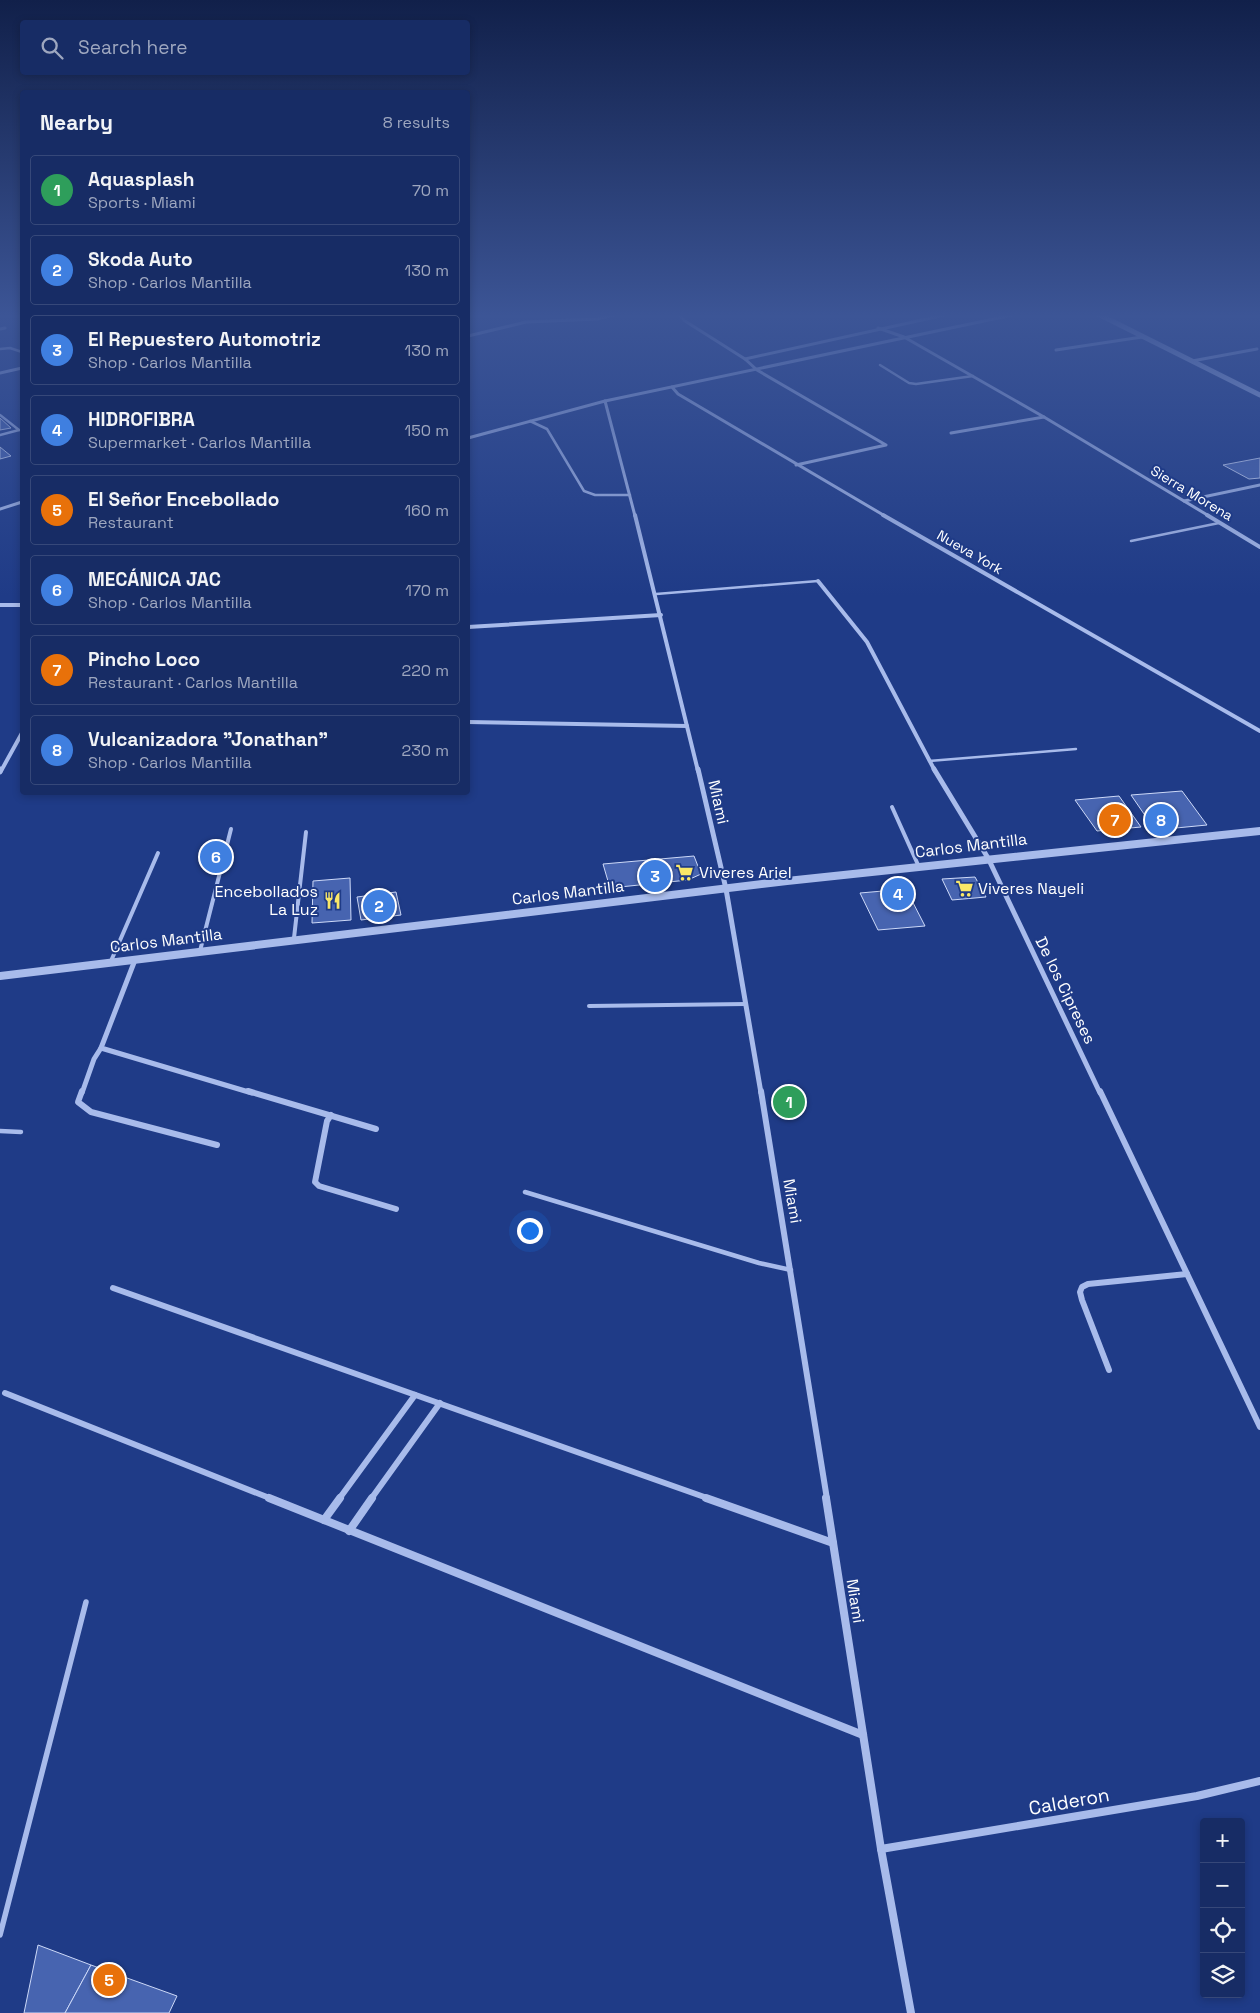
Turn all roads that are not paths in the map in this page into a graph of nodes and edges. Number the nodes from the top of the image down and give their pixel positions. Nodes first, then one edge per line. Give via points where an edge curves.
1 (579, 408) edge
2 (607, 408) edge
3 (701, 408) edge
4 (822, 408) edge
5 (1028, 408) edge
6 (0, 414) edge
7 (1044, 417) junction
8 (530, 421) junction
9 (951, 433) dead end
10 (0, 434) edge
11 (470, 437) edge
12 (796, 465) junction
13 (1260, 486) edge
14 (630, 494) junction
15 (1184, 501) junction
16 (20, 503) edge
17 (0, 509) edge
18 (1219, 523) junction
19 (1131, 541) dead end
20 (1260, 547) edge
21 (818, 581) joint
22 (656, 594) junction
23 (0, 605) edge
24 (20, 605) edge
25 (661, 615) junction
26 (470, 627) edge
27 (470, 722) edge
28 (687, 726) junction
29 (1260, 731) edge
30 (20, 737) edge
31 (1076, 749) dead end
32 (929, 761) junction
33 (0, 772) edge
34 (892, 808) dead end
35 (232, 829) dead end
36 (1260, 831) edge
37 (306, 832) dead end
38 (158, 853) dead end
39 (988, 858) junction
40 (919, 867) junction
41 (726, 889) junction
42 (294, 938) junction
43 (200, 951) junction
44 (135, 959) junction
45 (110, 963) junction
46 (0, 976) edge
47 (746, 1004) junction
48 (589, 1006) dead end
49 (101, 1048) junction
50 (331, 1116) junction
51 (376, 1129) dead end
52 (0, 1131) edge
53 (21, 1132) dead end
54 (217, 1145) dead end
55 (525, 1192) dead end
56 (396, 1208) dead end
57 (791, 1270) junction
58 (1187, 1274) junction
59 (113, 1288) dead end
60 (1109, 1370) dead end
61 (5, 1393) dead end
62 (415, 1394) junction
63 (440, 1403) junction
64 (1260, 1427) edge
65 (324, 1520) junction
66 (349, 1530) junction
67 (833, 1542) junction
68 (86, 1602) dead end
69 (863, 1735) junction
70 (1260, 1781) edge
71 (882, 1849) junction
72 (0, 1935) edge
73 (911, 2013) edge

1 - 8 street
2 - 14 street, Miami
3 - 12 street, Nueva York
4 - 12 street via 886,445
5 - 7 street, Sierra Morena
6 - 10 lane via 19,430
7 - 9 street
7 - 15 street, Sierra Morena
8 - 11 street
8 - 14 lane via 547,429 584,491 595,495
12 - 29 street, Nueva York
13 - 15 street
14 - 22 street, Miami
15 - 18 street, Sierra Morena
16 - 17 street
18 - 19 lane
18 - 20 street, Sierra Morena
21 - 22 lane
21 - 32 street, De los Cipreses via 867,642
22 - 25 street, Miami
23 - 24 street
25 - 26 street
25 - 28 street, Miami
27 - 28 street
28 - 41 street, Miami
30 - 33 street
31 - 32 lane
32 - 39 street, De los Cipreses
34 - 40 lane
35 - 43 lane
36 - 39 street, Carlos Mantilla
37 - 42 lane
38 - 45 lane
39 - 40 street, Carlos Mantilla
39 - 58 street, De los Cipreses
40 - 41 street, Carlos Mantilla
41 - 42 street, Carlos Mantilla
41 - 47 street, Miami
42 - 43 street, Carlos Mantilla
43 - 44 street, Carlos Mantilla
44 - 45 street, Carlos Mantilla
44 - 49 street
45 - 46 street, Carlos Mantilla
47 - 48 lane
47 - 57 street, Miami
49 - 50 street
49 - 54 street via 78,1102 81,1106 91,1112
50 - 51 street
50 - 56 street via 327,1121 315,1182 319,1186
52 - 53 lane
55 - 57 lane
57 - 67 street, Miami
58 - 60 street via 1082,1286 1082,1300
58 - 64 street, De los Cipreses
59 - 62 street
61 - 65 street
62 - 63 street
62 - 65 street
63 - 66 street
63 - 67 street
65 - 66 street
66 - 69 street
67 - 69 street, Miami
68 - 72 lane
69 - 71 street, Miami
70 - 71 street, Calderon via 1198,1796
71 - 73 street, Miami

